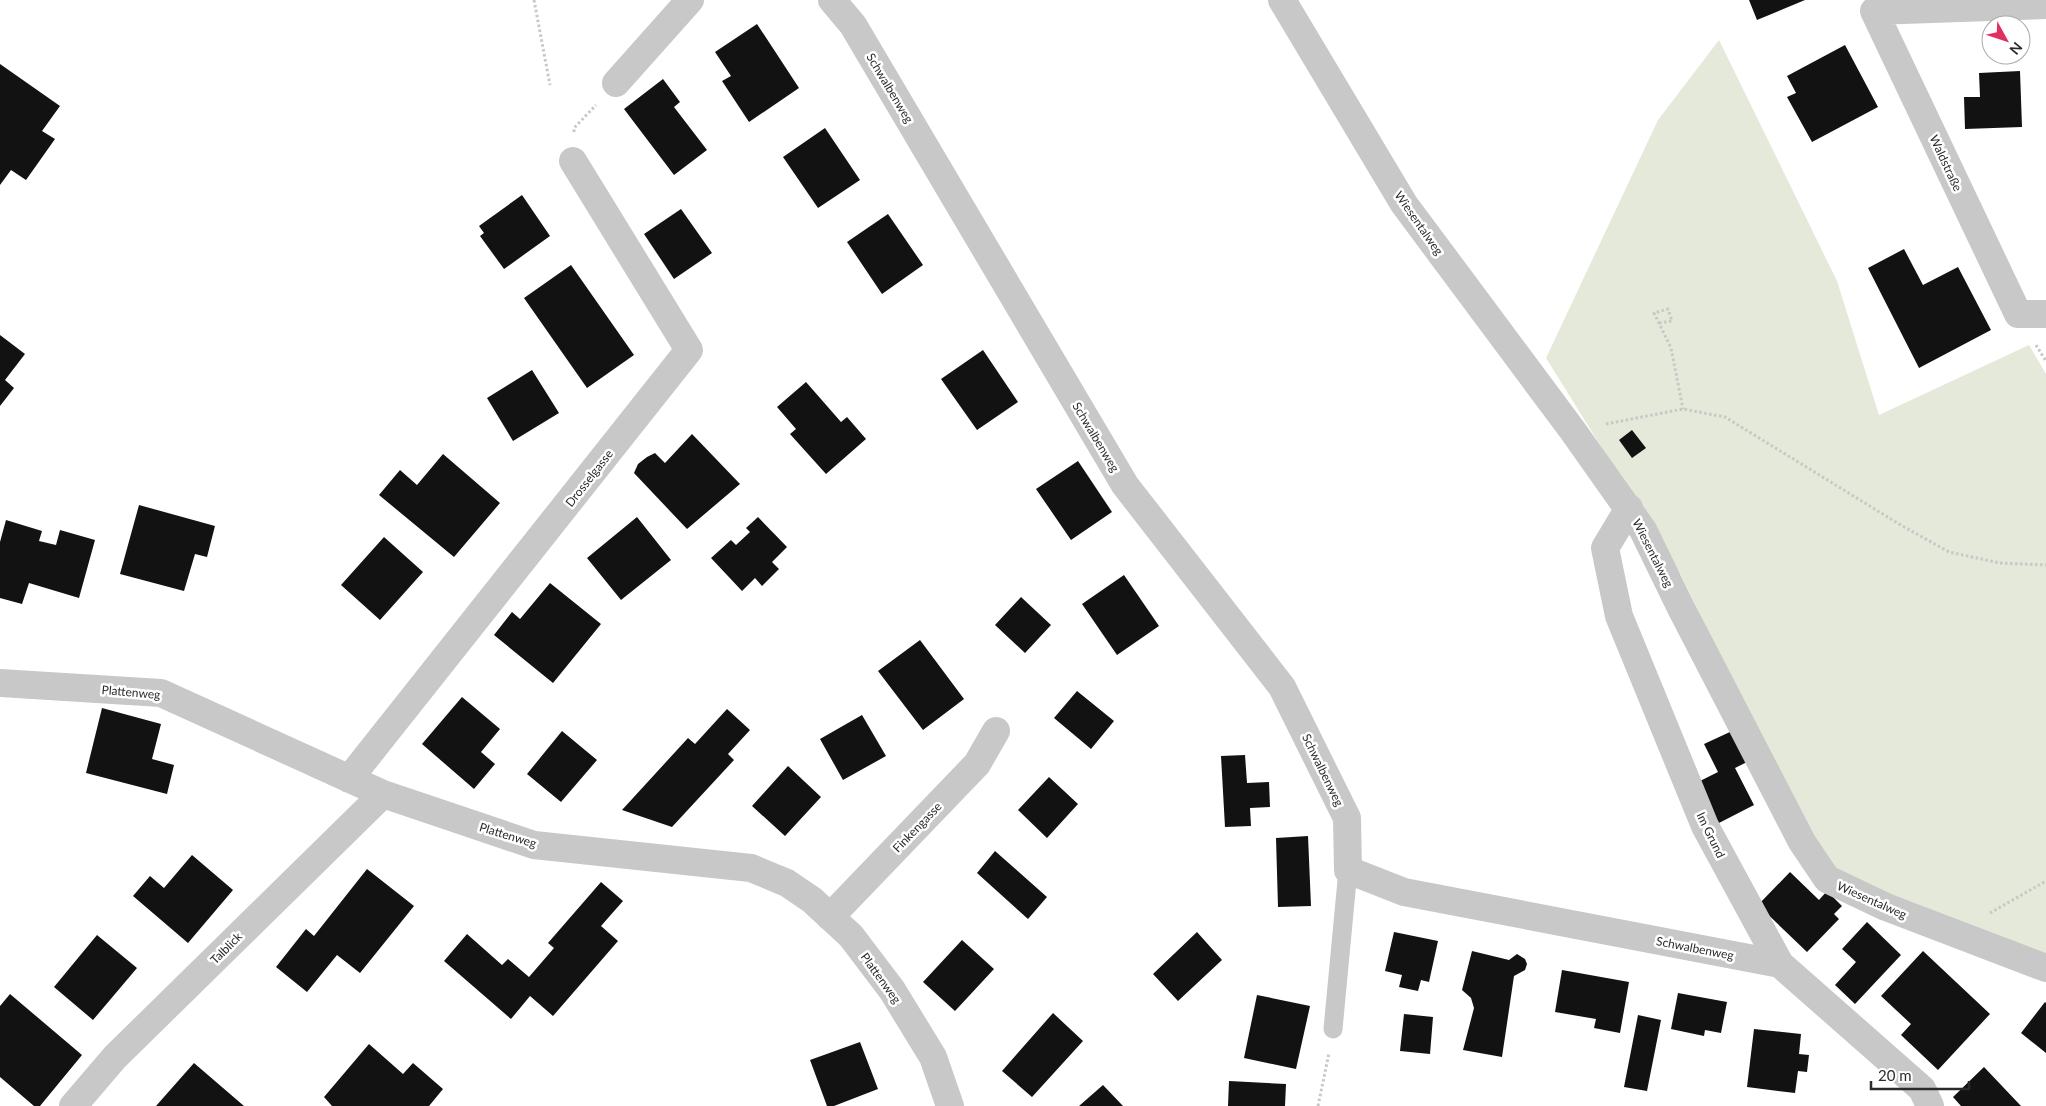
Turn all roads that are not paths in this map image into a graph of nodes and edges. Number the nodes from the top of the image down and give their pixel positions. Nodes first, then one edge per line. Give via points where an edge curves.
1 (690, 0) edge
2 (832, 0) edge
3 (1282, 0) edge
4 (2046, 5) edge
5 (616, 83) road end
6 (573, 160) road end
7 (2046, 314) edge
8 (1629, 508) junction
9 (0, 684) edge
10 (996, 731) dead end
11 (350, 779) junction
12 (382, 794) junction
13 (1348, 870) junction
14 (830, 917) junction
15 (1780, 964) junction
16 (2046, 968) edge
17 (1333, 1029) road end
18 (73, 1106) edge
19 (950, 1106) edge
20 (1930, 1106) edge

1 - 5 street
2 - 13 street, Schwalbenweg via 853,25 1125,485 1282,687 1348,818
3 - 8 street, Wiesentalweg via 1404,204
4 - 7 street, Waldstraße via 1874,11 2018,314
6 - 11 street, Drosselgasse via 690,350
8 - 15 street, Im Grund via 1605,548 1619,616 1705,826
8 - 16 street, Wiesentalweg via 1644,530 1802,842 1827,879 1886,907
9 - 11 street, Plattenweg via 160,693
10 - 14 street, Finkengasse via 977,764
11 - 12 street, Plattenweg
12 - 14 street, Plattenweg via 534,845 751,868 787,883
12 - 18 street, Talblick via 115,1057
13 - 15 street, Schwalbenweg via 1404,892
13 - 17 lane, Schwalbenweg
14 - 19 street, Plattenweg via 851,936 892,990 933,1057
15 - 20 street, Im Grund via 1922,1089

